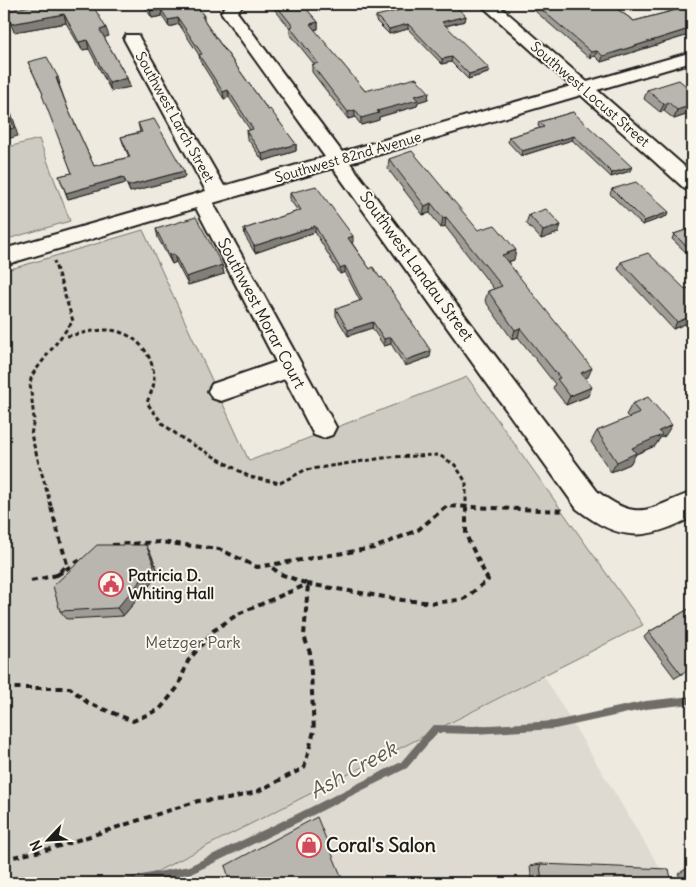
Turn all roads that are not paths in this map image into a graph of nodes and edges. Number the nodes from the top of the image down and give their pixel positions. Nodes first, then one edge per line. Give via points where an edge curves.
1 (236, 4) edge
2 (488, 4) edge
3 (132, 39) dead end
4 (692, 57) edge
5 (583, 88) junction
6 (340, 160) junction
7 (692, 184) edge
8 (210, 196) junction
9 (4, 257) edge
10 (291, 367) junction
11 (221, 391) dead end
12 (323, 427) dead end
13 (692, 504) edge

1 - 6 street, Southwest Landau Street via 229,12
2 - 5 street, Southwest Locust Street
3 - 8 street, Southwest Larch Street
4 - 5 street, Southwest 82nd Avenue
5 - 6 street, Southwest 82nd Avenue
5 - 7 street, Southwest Locust Street
6 - 8 street, Southwest 82nd Avenue
6 - 13 street, Southwest Landau Street via 587,500 609,516 639,524 658,521
8 - 9 street, Southwest 82nd Avenue
8 - 10 street, Southwest Morar Court
10 - 11 street
10 - 12 street, Southwest Morar Court

